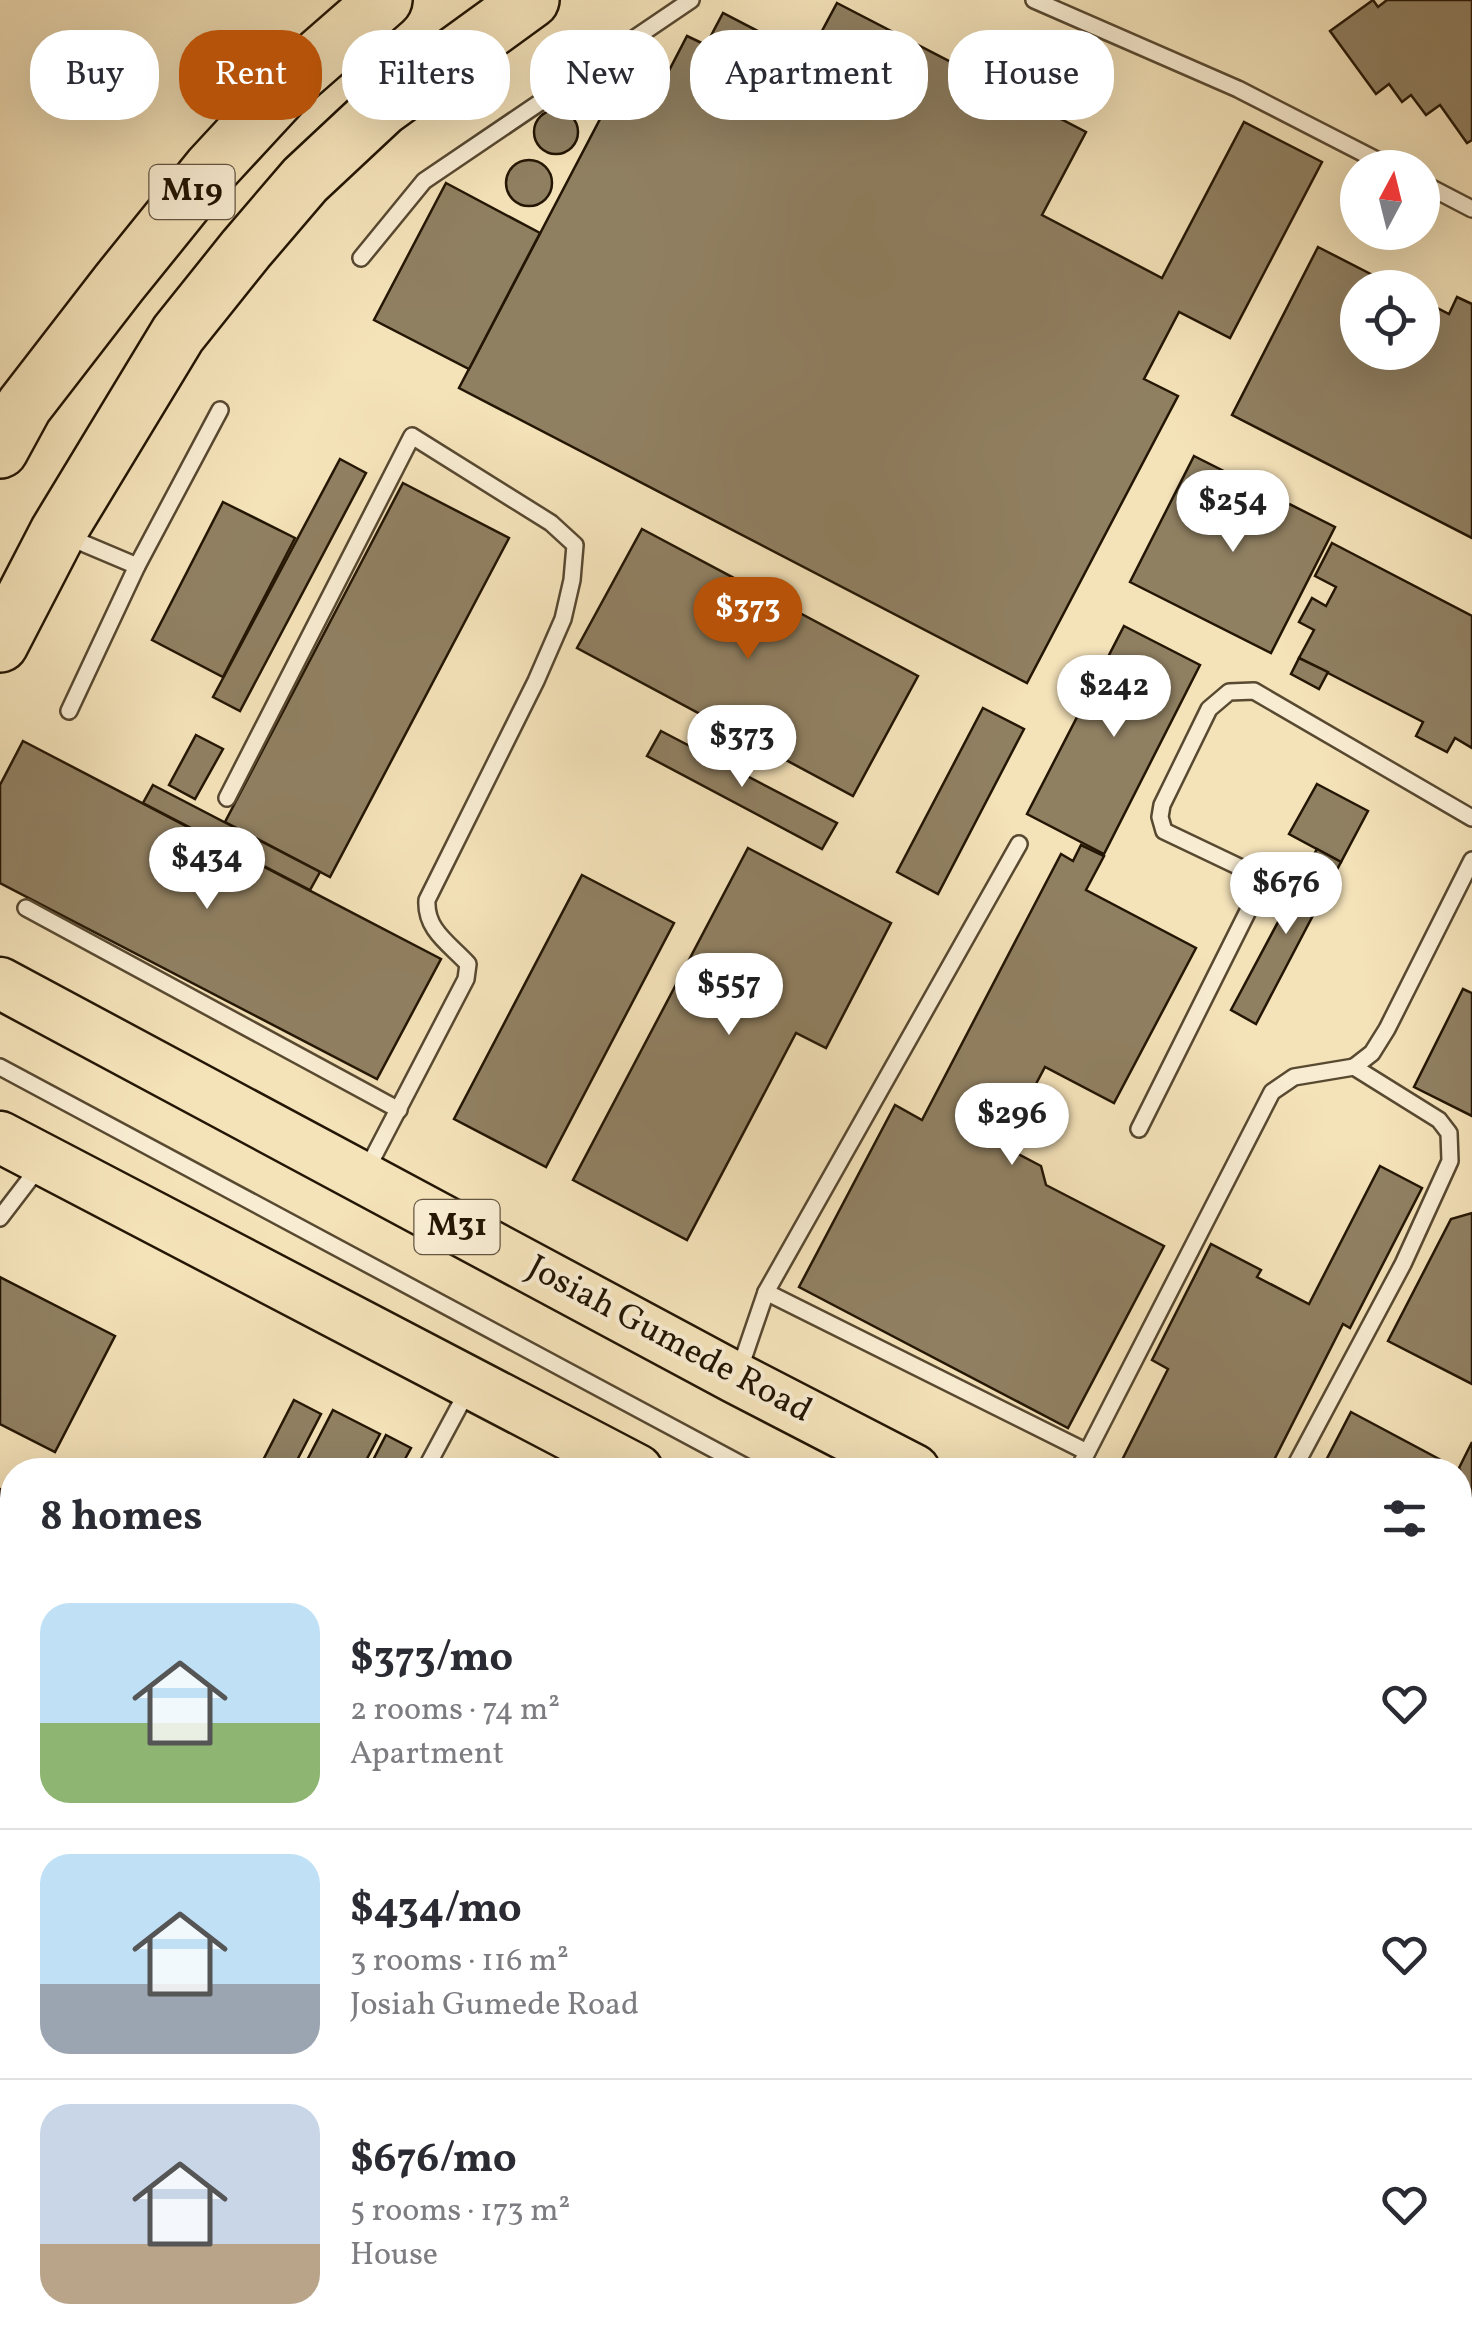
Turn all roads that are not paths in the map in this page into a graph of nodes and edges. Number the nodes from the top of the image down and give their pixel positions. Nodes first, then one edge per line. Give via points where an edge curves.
1 (384, 0) edge
2 (531, 0) edge
3 (691, 0) edge
4 (1034, 0) edge
5 (1357, 150) edge
6 (1440, 192) edge
7 (1472, 209) edge
8 (361, 258) dead end
9 (220, 410) dead end
10 (0, 450) edge
11 (58, 532) junction
12 (137, 566) junction
13 (0, 644) edge
14 (69, 711) dead end
15 (226, 798) dead end
16 (1472, 818) edge
17 (1019, 844) dead end
18 (1472, 860) edge
19 (26, 908) dead end
20 (0, 983) edge
21 (1354, 1067) junction
22 (0, 1068) edge
23 (400, 1110) junction
24 (1139, 1129) dead end
25 (0, 1136) edge
26 (44, 1160) junction
27 (363, 1176) junction
28 (0, 1218) edge
29 (766, 1292) junction
30 (736, 1378) junction
31 (471, 1383) junction
32 (1087, 1452) junction
33 (432, 1458) edge
34 (615, 1458) edge
35 (730, 1458) edge
36 (891, 1458) edge
37 (1084, 1458) edge
38 (1299, 1458) edge

1 - 10 highway, M19 via 298,76 211,169 24,406
2 - 11 highway, M19 via 382,108 305,180 178,334
3 - 8 lane via 424,182
4 - 5 lane via 1238,89
6 - 7 lane
9 - 12 lane
11 - 12 lane
11 - 13 highway, M19
12 - 14 lane
15 - 23 lane via 412,436 551,522 575,545 564,620 427,900 438,935 468,964
16 - 24 lane via 1254,692 1229,692 1209,709 1160,816 1164,830 1250,872 1254,900
17 - 29 lane
18 - 21 lane via 1387,1029
19 - 23 lane
20 - 27 main road, Josiah Gumede Road / M31
21 - 32 lane via 1294,1077 1272,1092
21 - 38 lane via 1439,1120 1450,1133 1450,1160
22 - 35 lane
23 - 27 lane
25 - 26 main road
26 - 28 lane
26 - 31 main road
27 - 30 main road, Josiah Gumede Road / M31
29 - 30 lane
29 - 32 lane
30 - 36 main road, Josiah Gumede Road / M31
31 - 33 lane
31 - 34 main road
32 - 37 lane

